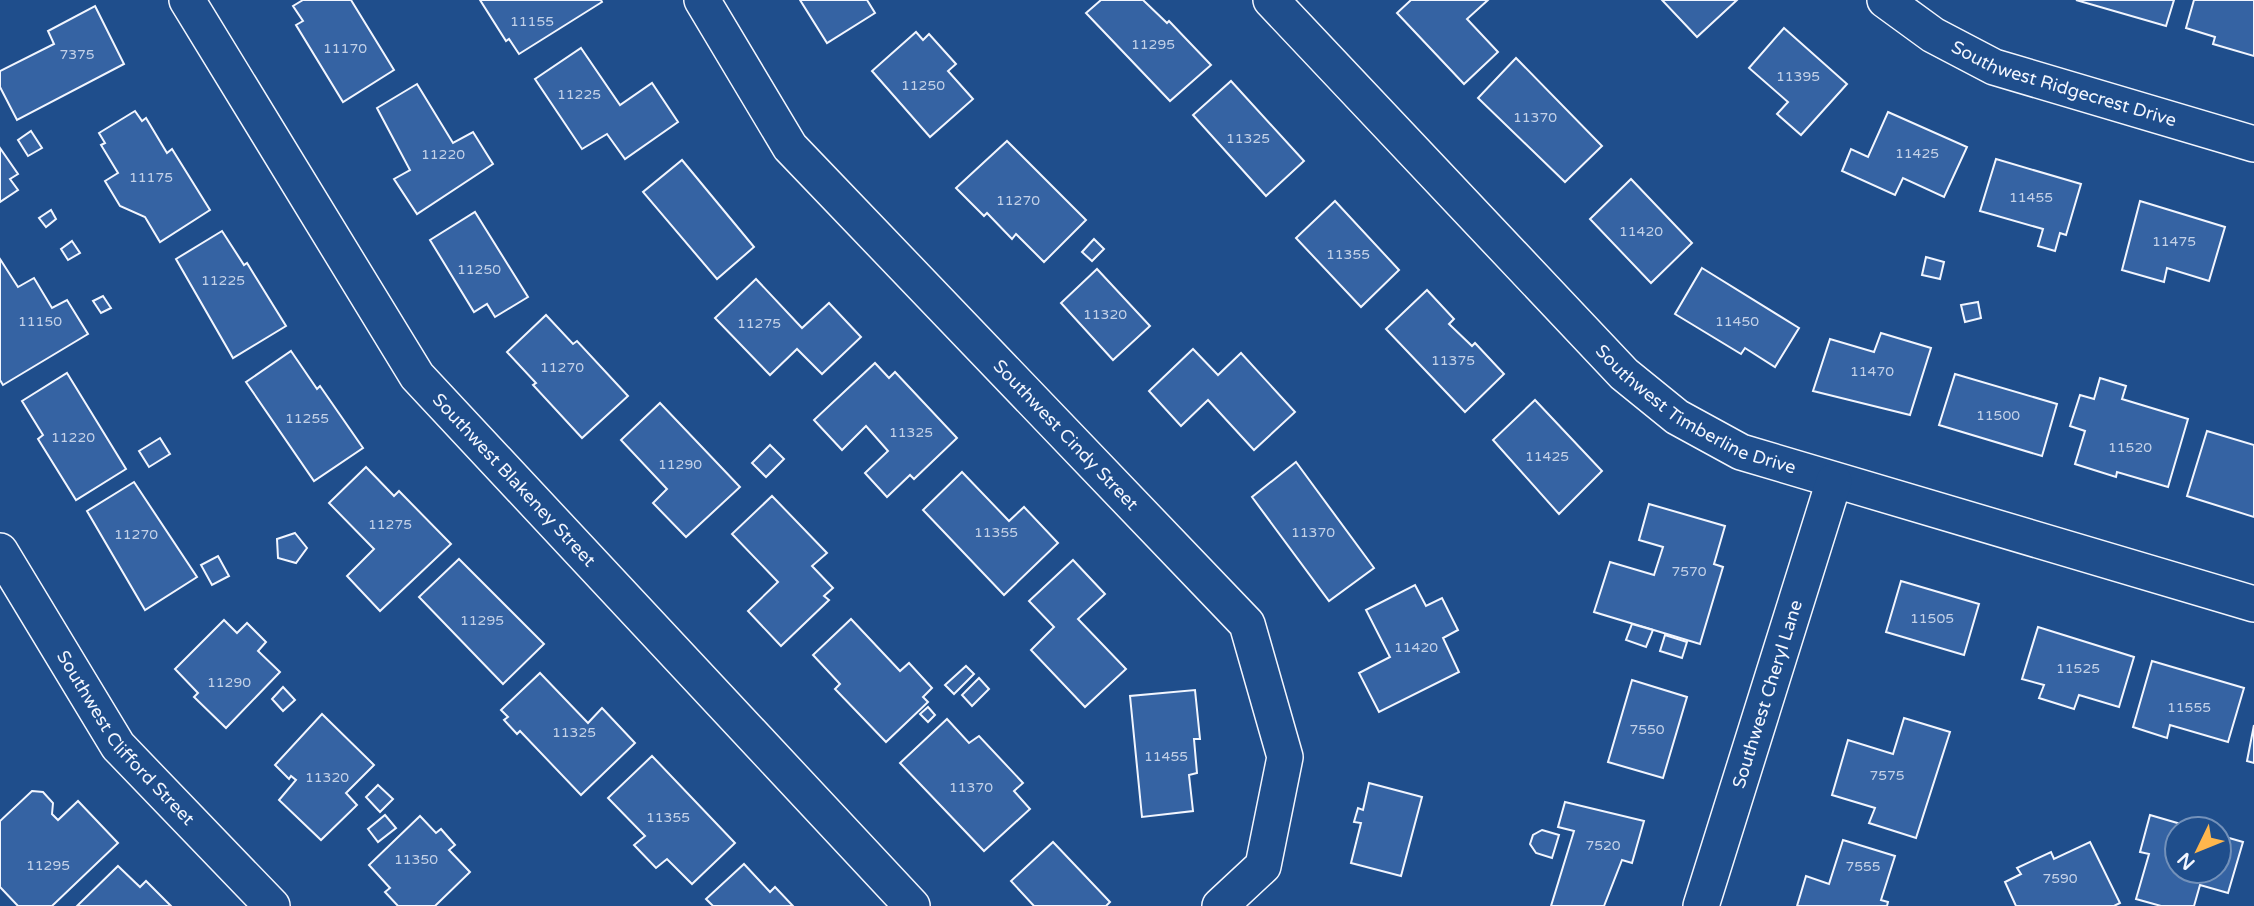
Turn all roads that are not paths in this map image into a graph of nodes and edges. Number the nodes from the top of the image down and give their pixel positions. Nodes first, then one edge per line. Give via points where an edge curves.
1 (187, 0) edge
2 (702, 0) edge
3 (1271, 0) edge
4 (1885, 0) edge
5 (2254, 144) edge
6 (1835, 481) junction
7 (0, 551) edge
8 (2254, 604) edge
9 (272, 906) edge
10 (912, 906) edge
11 (1220, 906) edge
12 (1701, 906) edge

1 - 10 street, Southwest Blakeney Street via 417,376
2 - 11 street, Southwest Cindy Street via 790,148 1247,624 1285,757 1264,866
3 - 6 street, Southwest Timberline Drive via 1624,374 1677,416 1741,452
4 - 5 street, Southwest Ridgecrest Drive via 1933,34 1994,67
6 - 8 street, Southwest Timberline Drive
6 - 12 street, Southwest Cheryl Lane
7 - 9 street, Southwest Clifford Street via 117,746

